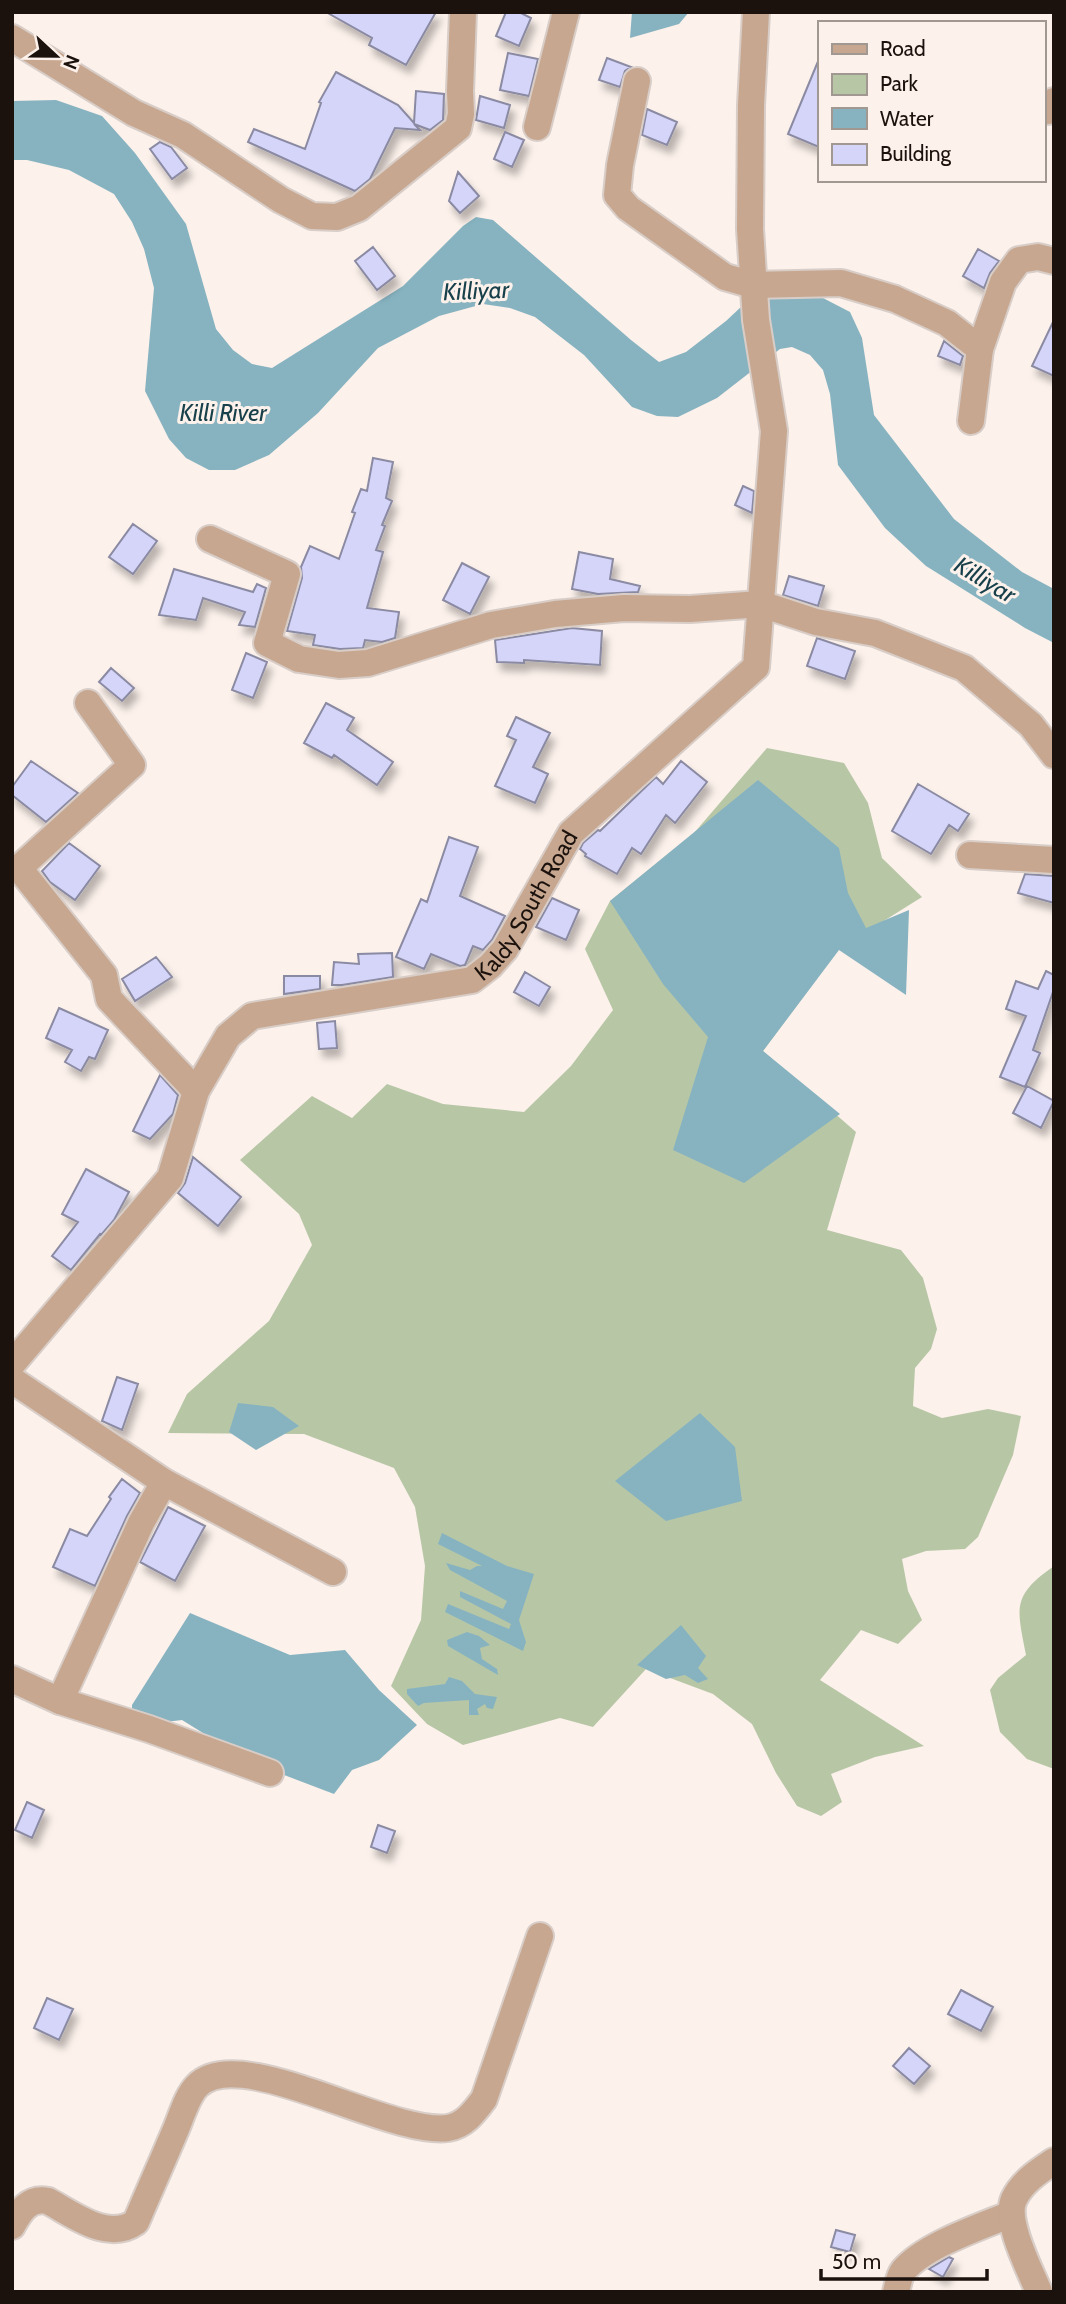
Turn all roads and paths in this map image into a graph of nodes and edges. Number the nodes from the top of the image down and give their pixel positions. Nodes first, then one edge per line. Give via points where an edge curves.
1 (463, 12) edge
2 (566, 12) edge
3 (756, 12) edge
4 (12, 38) edge
5 (637, 81) dead end
6 (537, 127) dead end
7 (1054, 261) edge
8 (753, 285) junction
9 (980, 349) junction
10 (971, 421) dead end
11 (210, 539) dead end
12 (761, 604) junction
13 (88, 703) dead end
14 (1054, 755) edge
15 (970, 855) dead end
16 (1054, 860) edge
17 (15, 870) edge
18 (196, 1091) junction
19 (12, 1364) edge
20 (12, 1380) edge
21 (164, 1482) junction
22 (333, 1572) dead end
23 (12, 1679) edge
24 (60, 1701) junction
25 (270, 1773) dead end
26 (540, 1936) dead end
27 (1054, 2161) edge
28 (1011, 2214) junction
29 (12, 2226) edge
30 (896, 2292) edge
31 (1039, 2292) edge

1 - 4 street via 458,128 359,208 337,217 312,216 281,200 183,135 134,113
2 - 6 street
3 - 8 street, Kaldy South Road via 751,105
5 - 8 street via 617,195 628,208 725,277
7 - 9 street via 1038,257 1019,260 1003,282
8 - 9 street via 841,283 895,299 947,323
8 - 12 street, Kaldy South Road via 774,431
9 - 10 street
11 - 12 street via 287,574 267,643 299,659 339,665 368,663 491,625 555,614
12 - 14 street via 816,622 875,633 964,668 1031,725
12 - 18 street, Kaldy South Road via 756,667 571,833 505,949 490,967 472,981 252,1016 228,1036
13 - 17 street via 132,765
15 - 16 street
17 - 18 street via 104,975 109,999
18 - 19 street, Kaldy South Road via 170,1178
20 - 21 street
21 - 22 street
21 - 24 street
23 - 24 street
24 - 25 street
26 - 29 street via 484,2099 466,2121 447,2128 410,2124 269,2079 233,2073 208,2076 195,2087 136,2222 125,2230 98,2227 39,2199 19,2213
27 - 28 street via 1030,2178 1014,2199
28 - 30 street via 927,2252 902,2272
28 - 31 street

